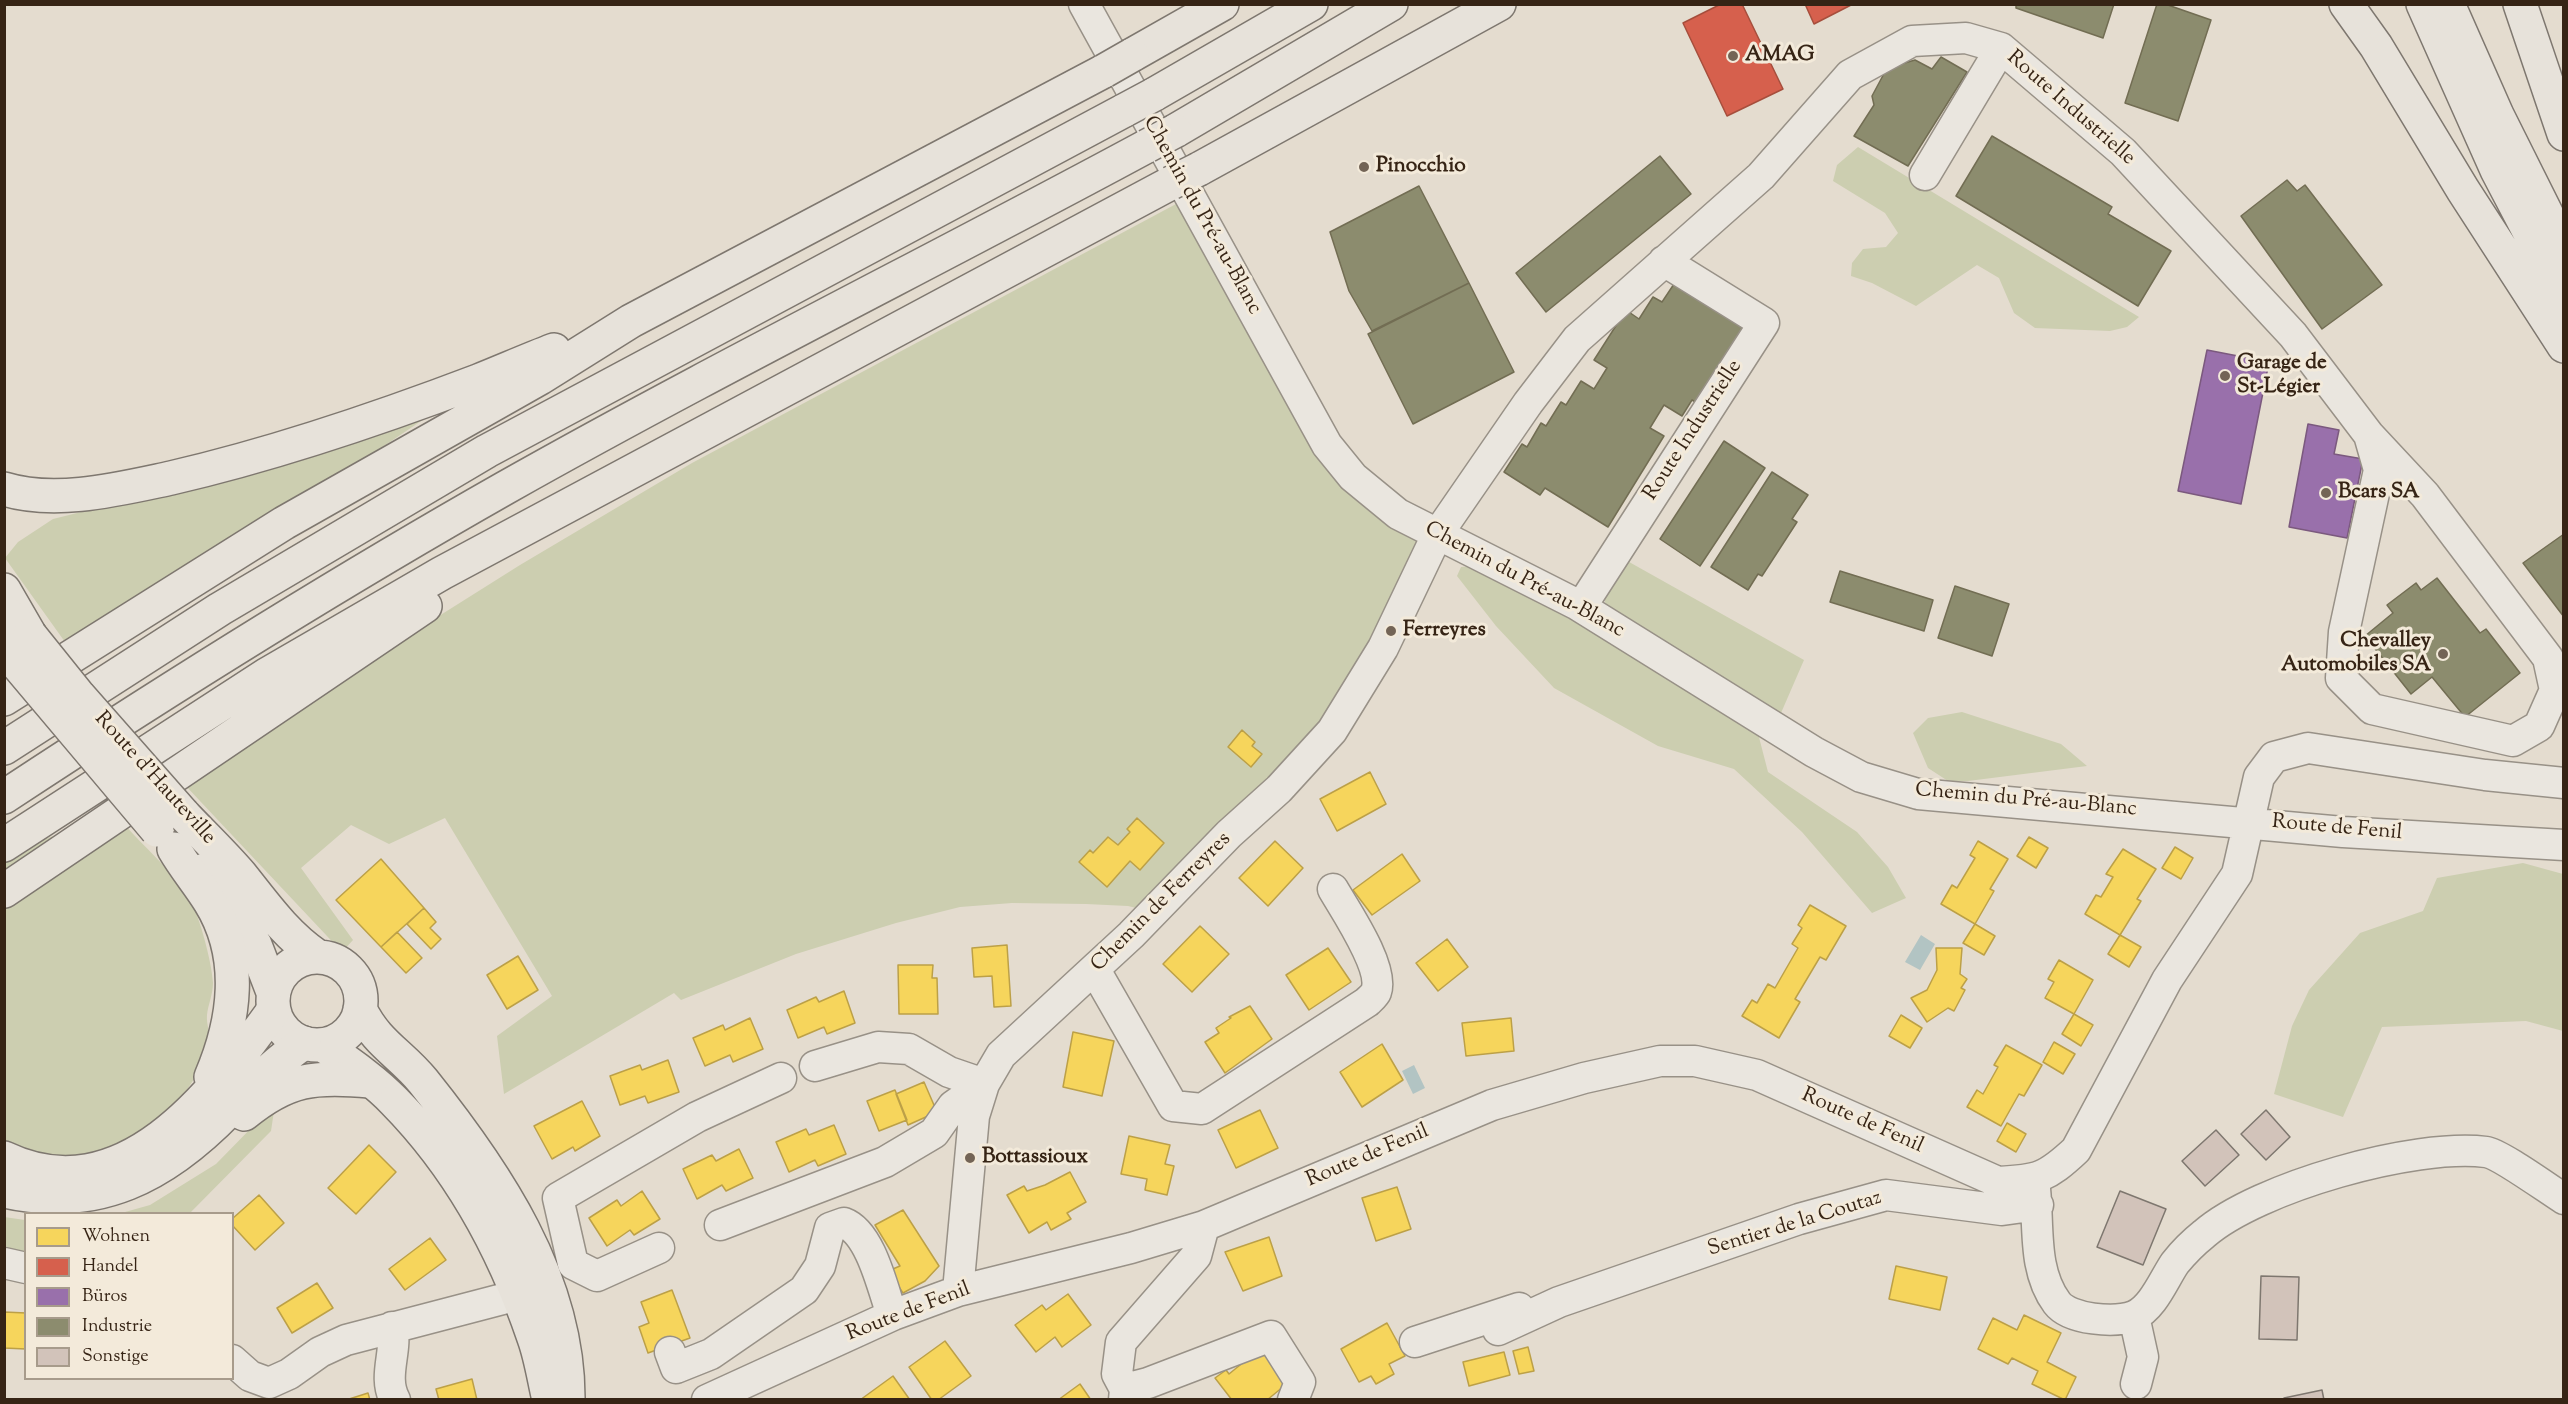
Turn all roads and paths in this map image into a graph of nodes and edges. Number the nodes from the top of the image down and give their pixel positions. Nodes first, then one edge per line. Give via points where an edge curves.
1 (1084, 4) edge
2 (1222, 4) edge
3 (1311, 4) edge
4 (1391, 4) edge
5 (1466, 4) edge
6 (1499, 4) edge
7 (2346, 4) edge
8 (2422, 4) edge
9 (2448, 4) edge
10 (2520, 4) edge
11 (2001, 48) junction
12 (1320, 100) junction
13 (2564, 134) edge
14 (1926, 175) dead end
15 (2564, 249) edge
16 (1664, 261) junction
17 (2564, 298) edge
18 (631, 321) junction
19 (2564, 346) edge
20 (2369, 435) junction
21 (610, 484) junction
22 (4, 489) edge
23 (1437, 535) junction
24 (4, 590) edge
25 (1581, 607) junction
26 (4, 611) edge
27 (14, 644) edge
28 (4, 699) edge
29 (4, 748) edge
30 (2564, 783) edge
31 (4, 797) edge
32 (2249, 821) junction
33 (171, 831) junction
34 (2564, 844) edge
35 (4, 845) edge
36 (1333, 889) dead end
37 (4, 891) edge
38 (317, 956) junction
39 (1095, 970) junction
40 (273, 1001) junction
41 (360, 1009) junction
42 (314, 1044) junction
43 (815, 1066) dead end
44 (781, 1078) dead end
45 (370, 1080) junction
46 (984, 1084) junction
47 (200, 1122) junction
48 (4, 1158) edge
49 (4, 1191) edge
50 (2036, 1193) junction
51 (2564, 1199) edge
52 (720, 1225) dead end
53 (1204, 1226) junction
54 (659, 1248) dead end
55 (4, 1263) edge
56 (24, 1268) edge
57 (545, 1279) junction
58 (958, 1291) junction
59 (1559, 1302) junction
60 (892, 1315) junction
61 (2134, 1316) junction
62 (392, 1327) junction
63 (1498, 1330) dead end
64 (1415, 1342) dead end
65 (670, 1352) dead end
66 (234, 1362) edge
67 (2136, 1384) dead end
68 (263, 1391) edge
69 (1124, 1394) edge
70 (395, 1400) edge
71 (549, 1400) edge
72 (568, 1400) edge
73 (707, 1400) edge
74 (1293, 1400) edge

1 - 23 street, Chemin du Pré-au-Blanc via 1327,445 1353,477 1389,506
2 - 18 main road, bridge via 1104,71
3 - 29 main road via 1139,102 457,468 210,615
4 - 31 main road via 1161,138 428,532 156,697
5 - 12 main road
6 - 12 main road
7 - 19 main road
8 - 17 main road via 2497,170
9 - 15 main road via 2497,115
10 - 13 main road
11 - 14 street
11 - 16 street, Route Industrielle via 1966,38 1912,41 1850,75 1761,176
11 - 20 street, Route Industrielle via 2123,152 2293,335
12 - 21 main road
16 - 23 street, Route Industrielle via 1577,339
16 - 25 street, Route Industrielle via 1764,323
18 - 22 main road via 425,400 220,466 82,493 42,494
18 - 28 main road via 540,378 284,523
20 - 20 street, Route Industrielle via 2379,470 2344,632 2341,678 2373,709 2513,741 2540,726 2555,690 2548,658 2425,495
21 - 35 main road via 442,573 276,669
21 - 37 main road
23 - 25 street, Chemin du Pré-au-Blanc
23 - 39 street, Chemin de Ferreyres via 1383,648 1332,731 1279,789
24 - 27 main road, Route d'Hauteville
25 - 32 street, Chemin du Pré-au-Blanc via 1814,752 1861,777 1918,794
26 - 27 main road
27 - 33 main road, Route d'Hauteville, bridge via 80,696
30 - 32 street via 2308,748 2274,757 2259,777
32 - 34 street, Route de Fenil via 2343,832
32 - 50 street, Route de Fenil via 2237,874 2167,980 2088,1131 2076,1150
33 - 38 main road, Route d'Hauteville via 240,874 276,921
33 - 40 main road, Route d'Hauteville via 228,901 255,945
33 - 47 main road via 190,877 223,926 232,970 232,1005 226,1037
36 - 39 street via 1372,959 1376,992 1367,1002 1202,1109 1173,1106
38 - 40 main road via 286,968
38 - 41 main road via 338,961 353,975 361,994
39 - 46 street, Chemin de Ferreyres via 1001,1055
40 - 42 main road via 281,1028 290,1036
40 - 47 main road
41 - 42 main road via 347,1033
41 - 57 main road via 376,1037 412,1068 477,1149 516,1217
42 - 45 main road
42 - 47 main road via 271,1066
43 - 46 street via 878,1047 909,1049 949,1072
44 - 57 street via 697,1117 558,1198
45 - 47 main road via 320,1077 303,1081 271,1095 227,1126
45 - 57 main road via 393,1099 450,1165 489,1231
46 - 52 street via 953,1106 934,1133 885,1162
46 - 58 street, Chemin de Ferreyres via 974,1116
47 - 48 main road via 101,1167 53,1171
47 - 49 main road via 176,1158 145,1176 90,1196 60,1198
50 - 53 street, Route de Fenil via 1998,1182 1757,1075 1695,1062 1660,1061 1492,1105
50 - 59 street, Sentier de la Coutaz via 2002,1210 1886,1195 1799,1219
50 - 61 street via 2040,1268 2058,1305 2088,1320
51 - 61 street via 2488,1152 2431,1152 2368,1164 2266,1197 2236,1211 2183,1255 2156,1295
53 - 58 street, Route de Fenil
53 - 69 street via 1196,1256 1121,1342 1118,1374
54 - 57 street via 597,1276
55 - 56 street
57 - 62 street
57 - 71 main road via 535,1340
57 - 72 main road via 562,1337
58 - 60 street, Route de Fenil
59 - 63 street, Sentier de la Coutaz
59 - 64 street, Sentier de la Coutaz via 1535,1303
60 - 65 street via 877,1269 858,1232 844,1223 830,1228 820,1266 804,1290 711,1354 676,1368
60 - 73 street, Route de Fenil
61 - 67 street via 2143,1357
62 - 68 street via 333,1346
62 - 70 street via 390,1379
66 - 68 street
69 - 74 street via 1272,1336 1300,1382

